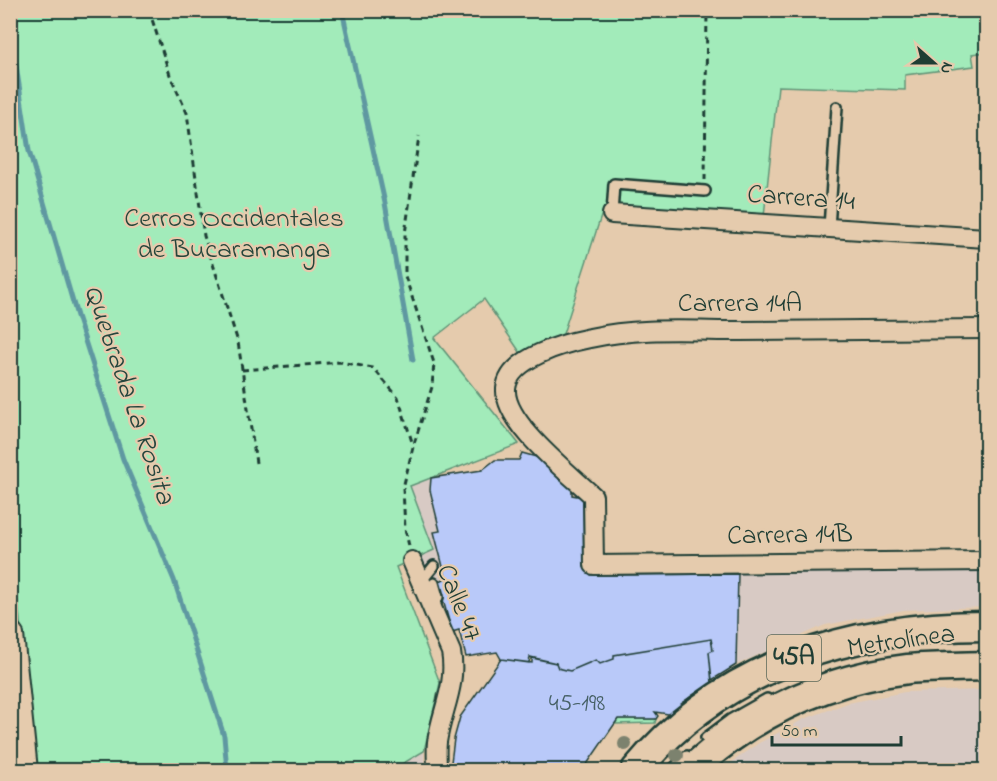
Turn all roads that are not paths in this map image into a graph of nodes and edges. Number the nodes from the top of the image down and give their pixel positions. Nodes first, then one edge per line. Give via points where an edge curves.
1 (837, 107) dead end
2 (705, 190) road end
3 (612, 214) joint
4 (829, 228) junction
5 (987, 238) edge
6 (987, 329) edge
7 (412, 561) road end
8 (987, 561) edge
9 (594, 565) joint
10 (434, 566) dead end
11 (429, 585) junction
12 (987, 626) edge
13 (10, 635) edge
14 (831, 657) dead end
15 (933, 657) dead end
16 (810, 664) dead end
17 (987, 666) edge
18 (857, 668) dead end
19 (772, 696) dead end
20 (696, 754) edge
21 (24, 771) edge
22 (437, 771) edge
23 (636, 771) edge
24 (672, 771) edge

1 - 4 lane
2 - 3 lane via 614,184
3 - 4 street, Carrera 14
4 - 5 street, Carrera 14
6 - 9 street, Carrera 14A via 654,331 592,337 528,359 513,369 508,380 509,405 528,434 593,496
7 - 11 street, Calle 47
8 - 9 street, Carrera 14B
10 - 11 lane via 425,577
11 - 22 street, Calle 47 via 433,610 454,666 438,740
12 - 23 main road, 45A via 882,633 796,657 721,695 670,735
13 - 21 street
14 - 16 lane, Metrolínea
15 - 18 lane, Metrolínea
17 - 20 main road, 45A via 906,670 848,681 760,717 720,745
19 - 20 lane via 730,720
20 - 24 lane

